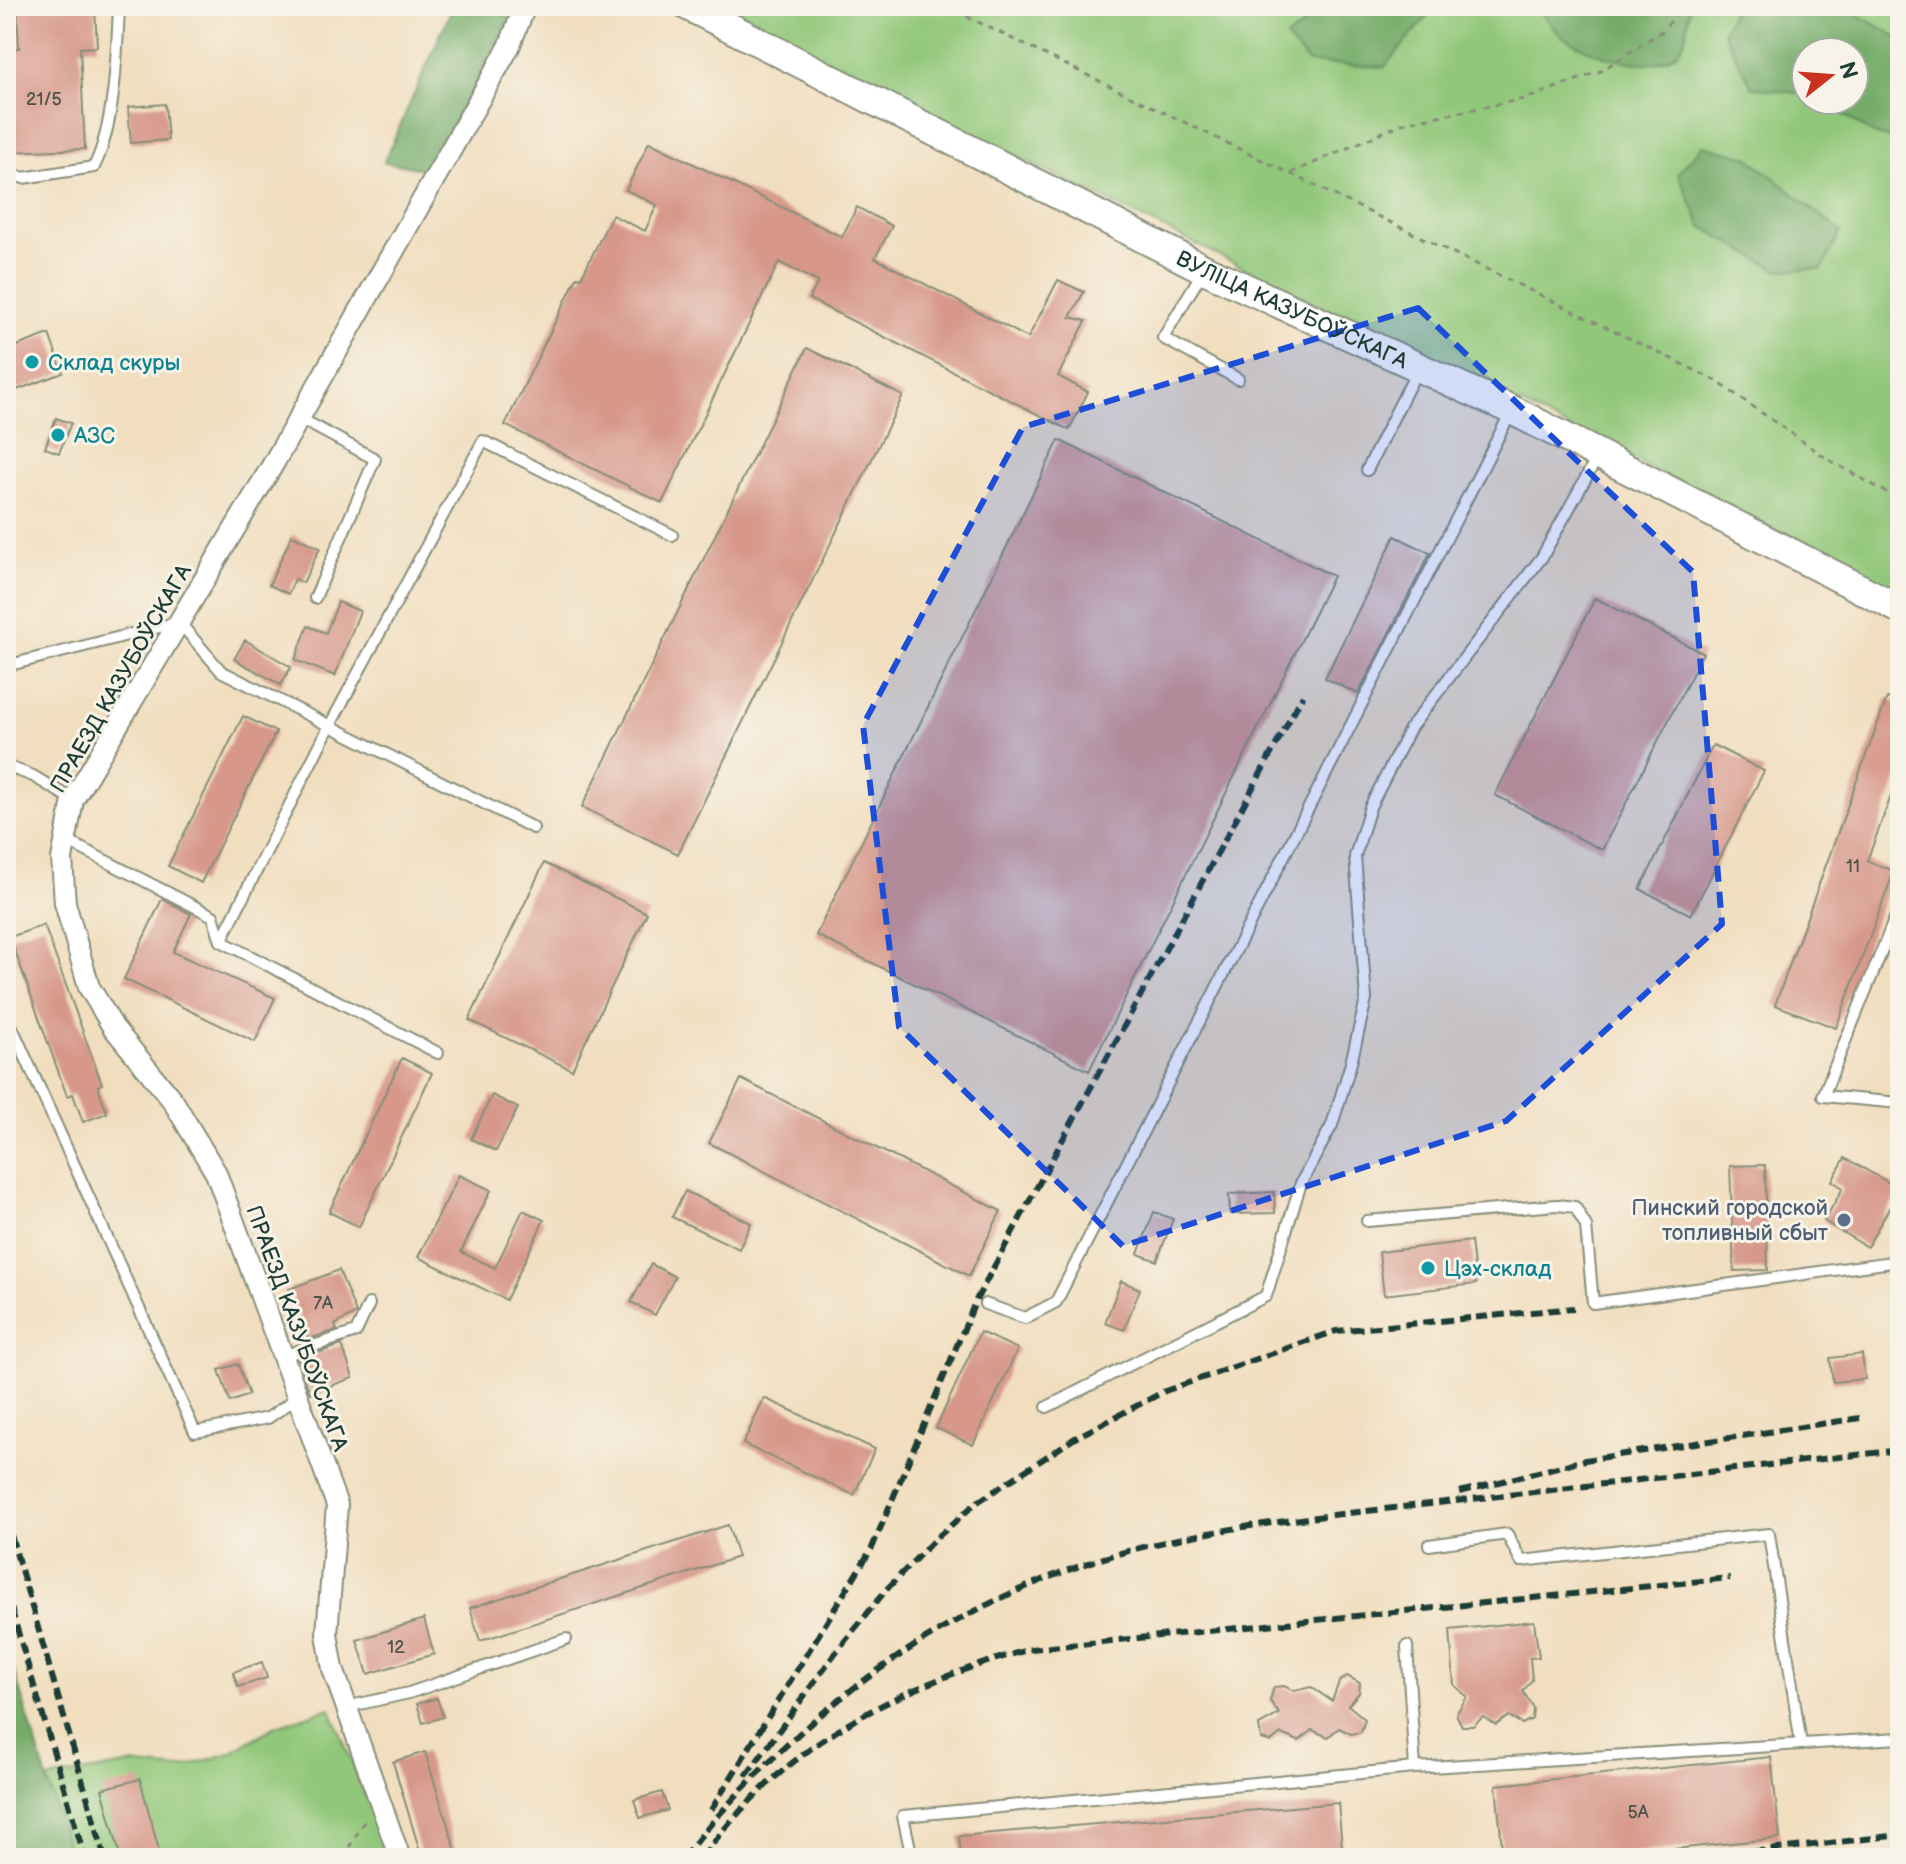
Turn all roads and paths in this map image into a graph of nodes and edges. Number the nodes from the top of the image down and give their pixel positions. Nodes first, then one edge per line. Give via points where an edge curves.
1 (119, 6) edge
2 (525, 6) edge
3 (688, 6) edge
4 (945, 6) edge
5 (1684, 6) edge
6 (6, 170) edge
7 (1291, 173) junction
8 (1204, 269) junction
9 (1418, 368) junction
10 (1238, 379) dead end
11 (1512, 410) junction
12 (299, 418) junction
13 (1598, 456) junction
14 (1367, 470) dead end
15 (1900, 500) edge
16 (672, 535) dead end
17 (315, 598) dead end
18 (1900, 609) edge
19 (179, 622) junction
20 (6, 666) edge
21 (329, 727) junction
22 (6, 766) edge
23 (73, 800) junction
24 (533, 828) dead end
25 (67, 841) junction
26 (1900, 906) edge
27 (221, 941) junction
28 (6, 1014) edge
29 (438, 1053) dead end
30 (1900, 1103) edge
31 (1367, 1221) dead end
32 (1900, 1249) edge
33 (369, 1304) dead end
34 (985, 1304) dead end
35 (283, 1356) junction
36 (298, 1397) junction
37 (1047, 1407) dead end
38 (1429, 1545) dead end
39 (566, 1639) dead end
40 (1407, 1646) dead end
41 (346, 1707) junction
42 (1900, 1738) edge
43 (1801, 1744) junction
44 (1415, 1768) junction
45 (378, 1800) junction
46 (343, 1858) edge
47 (400, 1858) edge
48 (912, 1858) edge

1 - 6 lane via 103,150 94,167 23,178
2 - 12 street, ПРАЕЗД КАЗУБОЎСКАГА via 509,47
3 - 8 street, ВУЛІЦА КАЗУБОЎСКАГА
4 - 7 path
5 - 7 path via 1662,31 1601,71 1528,98 1404,123
7 - 15 path via 1715,380 1829,460
8 - 9 street, ВУЛІЦА КАЗУБОЎСКАГА
8 - 10 lane via 1163,338
9 - 11 street, ВУЛІЦА КАЗУБОЎСКАГА
9 - 14 lane
11 - 13 street, ВУЛІЦА КАЗУБОЎСКАГА
11 - 34 lane via 1056,1302 1025,1318
12 - 17 lane via 375,459
12 - 19 street, ПРАЕЗД КАЗУБОЎСКАГА
13 - 18 street, ВУЛІЦА КАЗУБОЎСКАГА
13 - 37 lane via 1542,557 1411,727 1370,807 1355,856 1366,999 1332,1125 1301,1183 1266,1296
16 - 21 lane via 483,441
19 - 20 lane
19 - 21 lane via 221,671
19 - 23 street, ПРАЕЗД КАЗУБОЎСКАГА
21 - 24 lane
21 - 27 lane
22 - 23 lane
23 - 25 street, ПРАЕЗД КАЗУБОЎСКАГА
25 - 27 lane via 213,916
25 - 35 street, ПРАЕЗД КАЗУБОЎСКАГА via 62,859 65,903 89,987 113,1027 173,1101 216,1173
26 - 30 lane via 1823,1096
27 - 29 lane
28 - 36 lane via 195,1432 268,1418
31 - 32 lane via 1575,1207 1586,1226 1593,1303 1892,1262
33 - 35 lane via 356,1332
35 - 36 street, ПРАЕЗД КАЗУБОЎСКАГА
36 - 41 street, ПРАЕЗД КАЗУБОЎСКАГА via 337,1505 327,1634
38 - 43 lane via 1507,1534 1521,1561 1769,1534
39 - 41 lane via 409,1693
40 - 44 lane
41 - 45 street, ПРАЕЗД КАЗУБОЎСКАГА
42 - 43 lane
43 - 44 lane
44 - 48 lane via 903,1816
45 - 46 path
45 - 47 street, ПРАЕЗД КАЗУБОЎСКАГА

